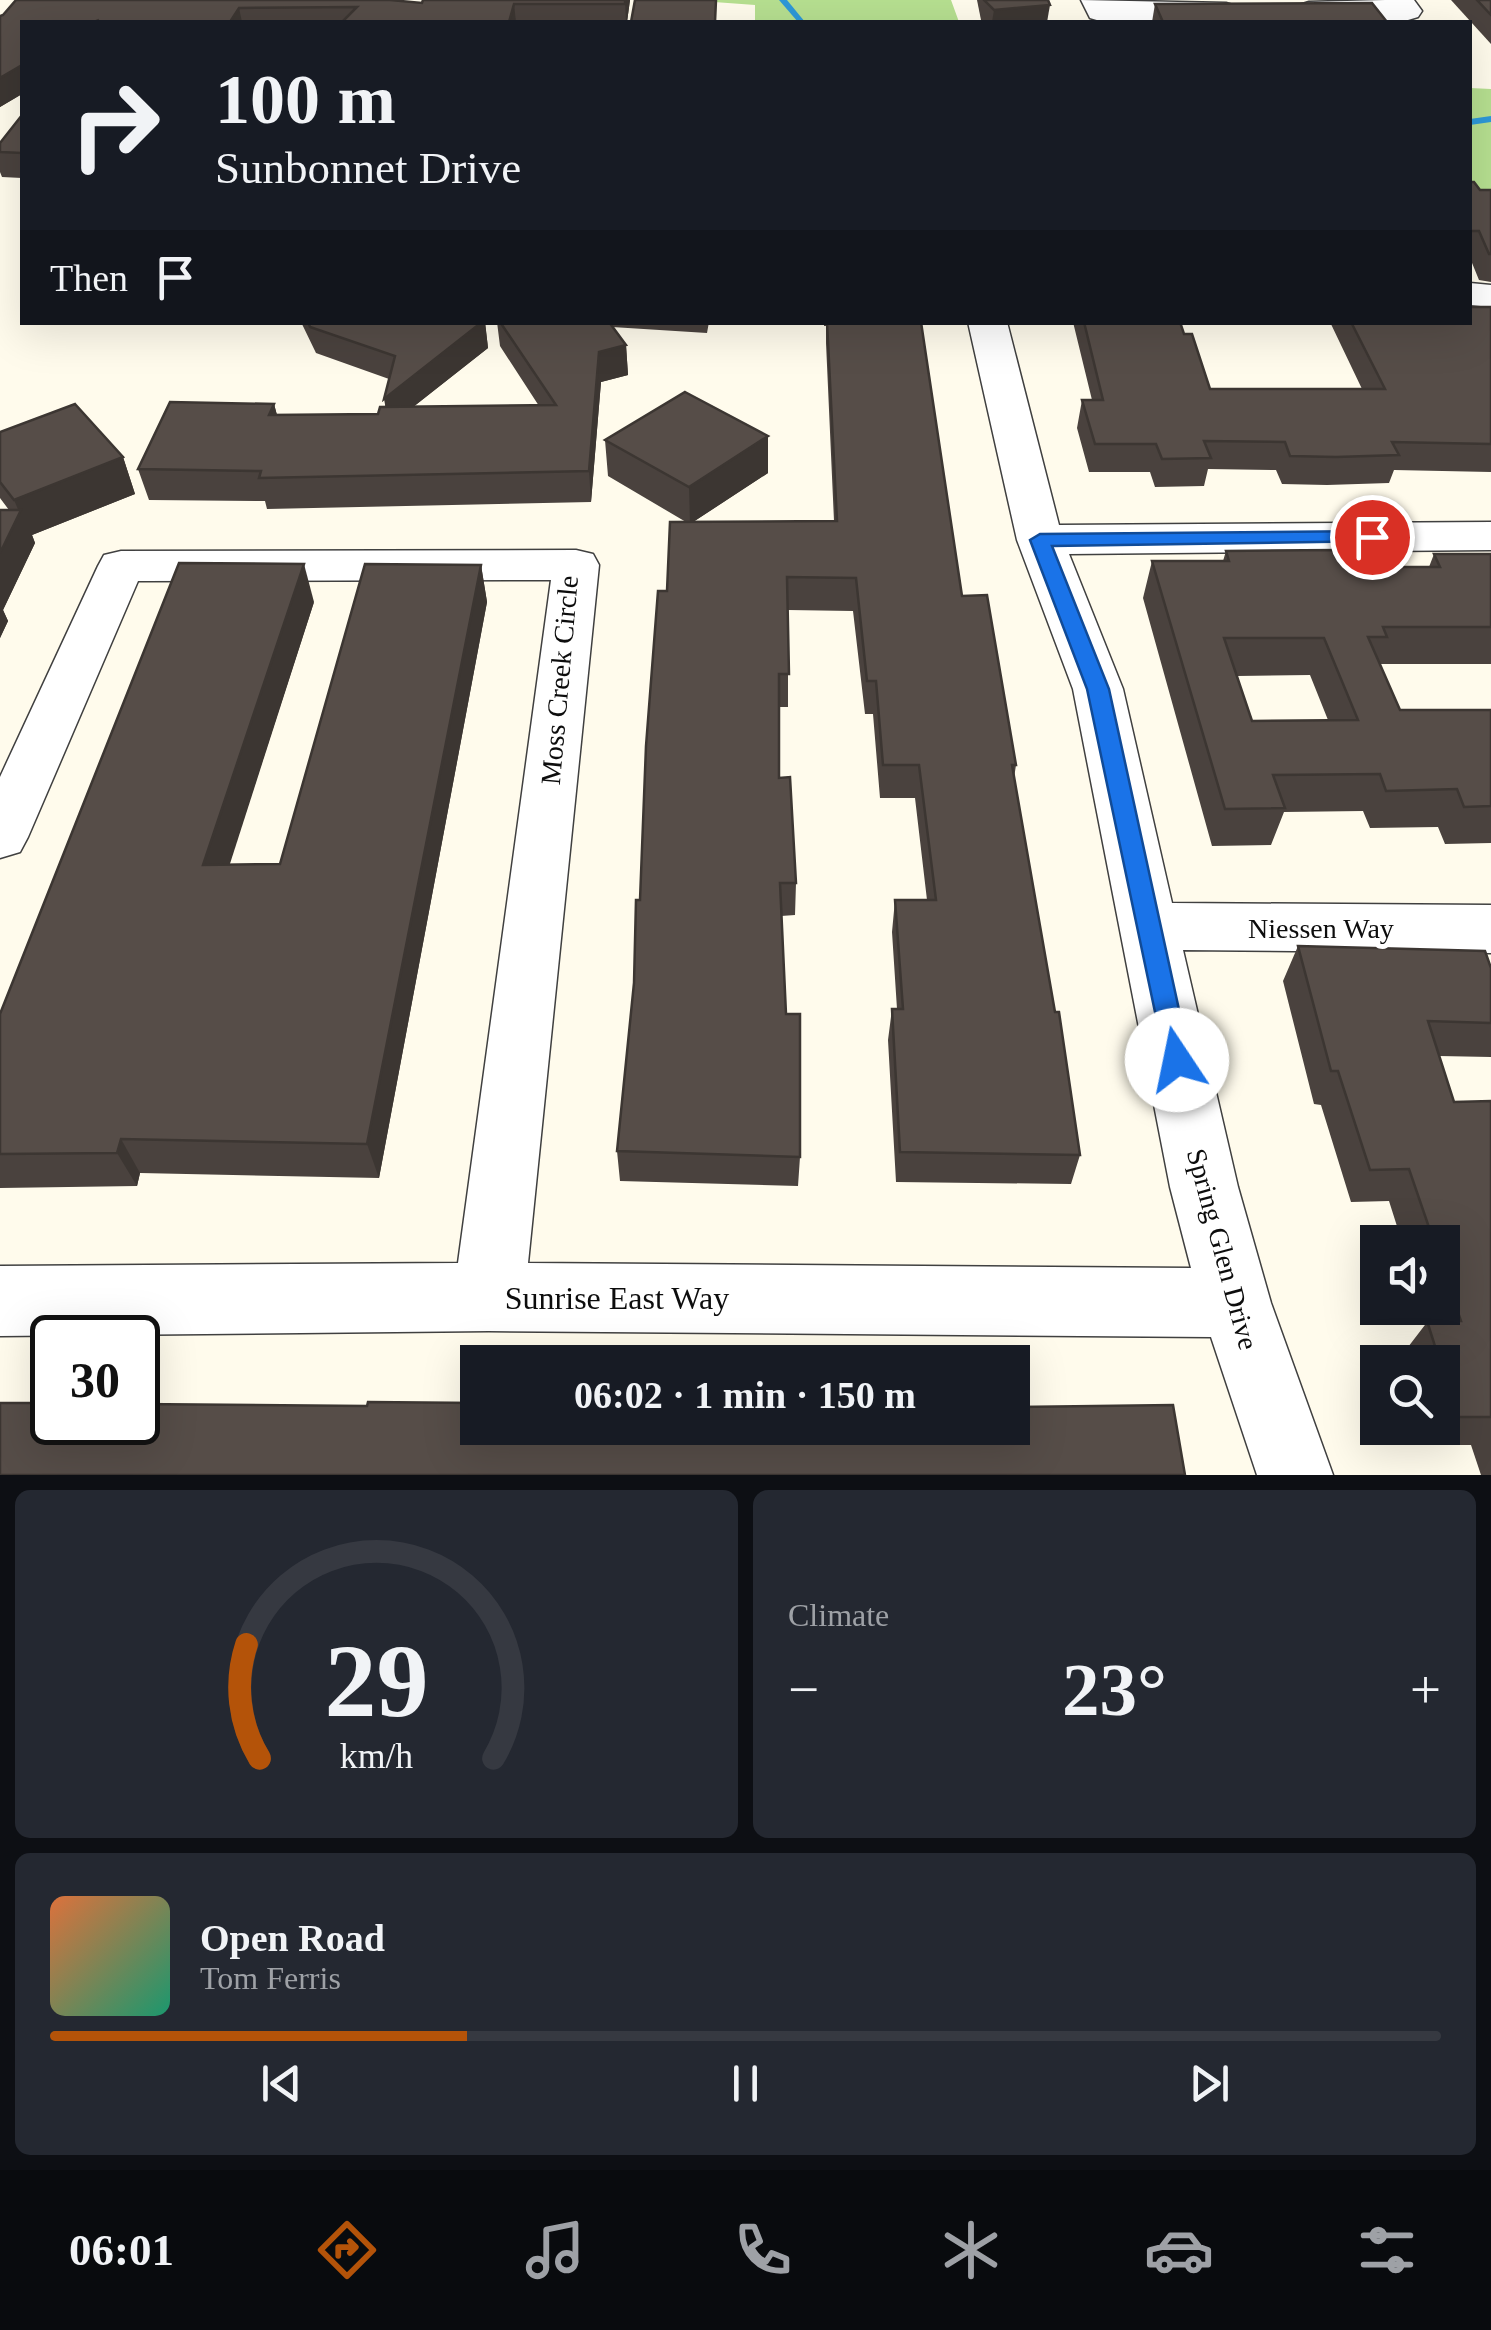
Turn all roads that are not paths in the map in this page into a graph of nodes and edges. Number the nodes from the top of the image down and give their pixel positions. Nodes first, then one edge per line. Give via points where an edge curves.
1 (1095, 0) edge
2 (1399, 0) edge
3 (988, 325) edge
4 (1491, 536) edge
5 (1040, 540) junction
6 (0, 837) edge
7 (1150, 926) junction
8 (1491, 928) edge
9 (490, 1297) junction
10 (0, 1301) edge
11 (1234, 1303) junction
12 (1295, 1475) edge

1 - 2 street via 1100,12 1408,11
3 - 5 street, Spring Glen Drive
4 - 5 street
5 - 7 street, Spring Glen Drive via 1098,689
6 - 9 street, Moss Creek Circle via 121,566 576,565
7 - 8 street, Niessen Way
7 - 11 street, Spring Glen Drive
9 - 10 street, Sunrise East Way
9 - 11 street, Sunrise East Way
11 - 12 street, Spring Glen Drive

